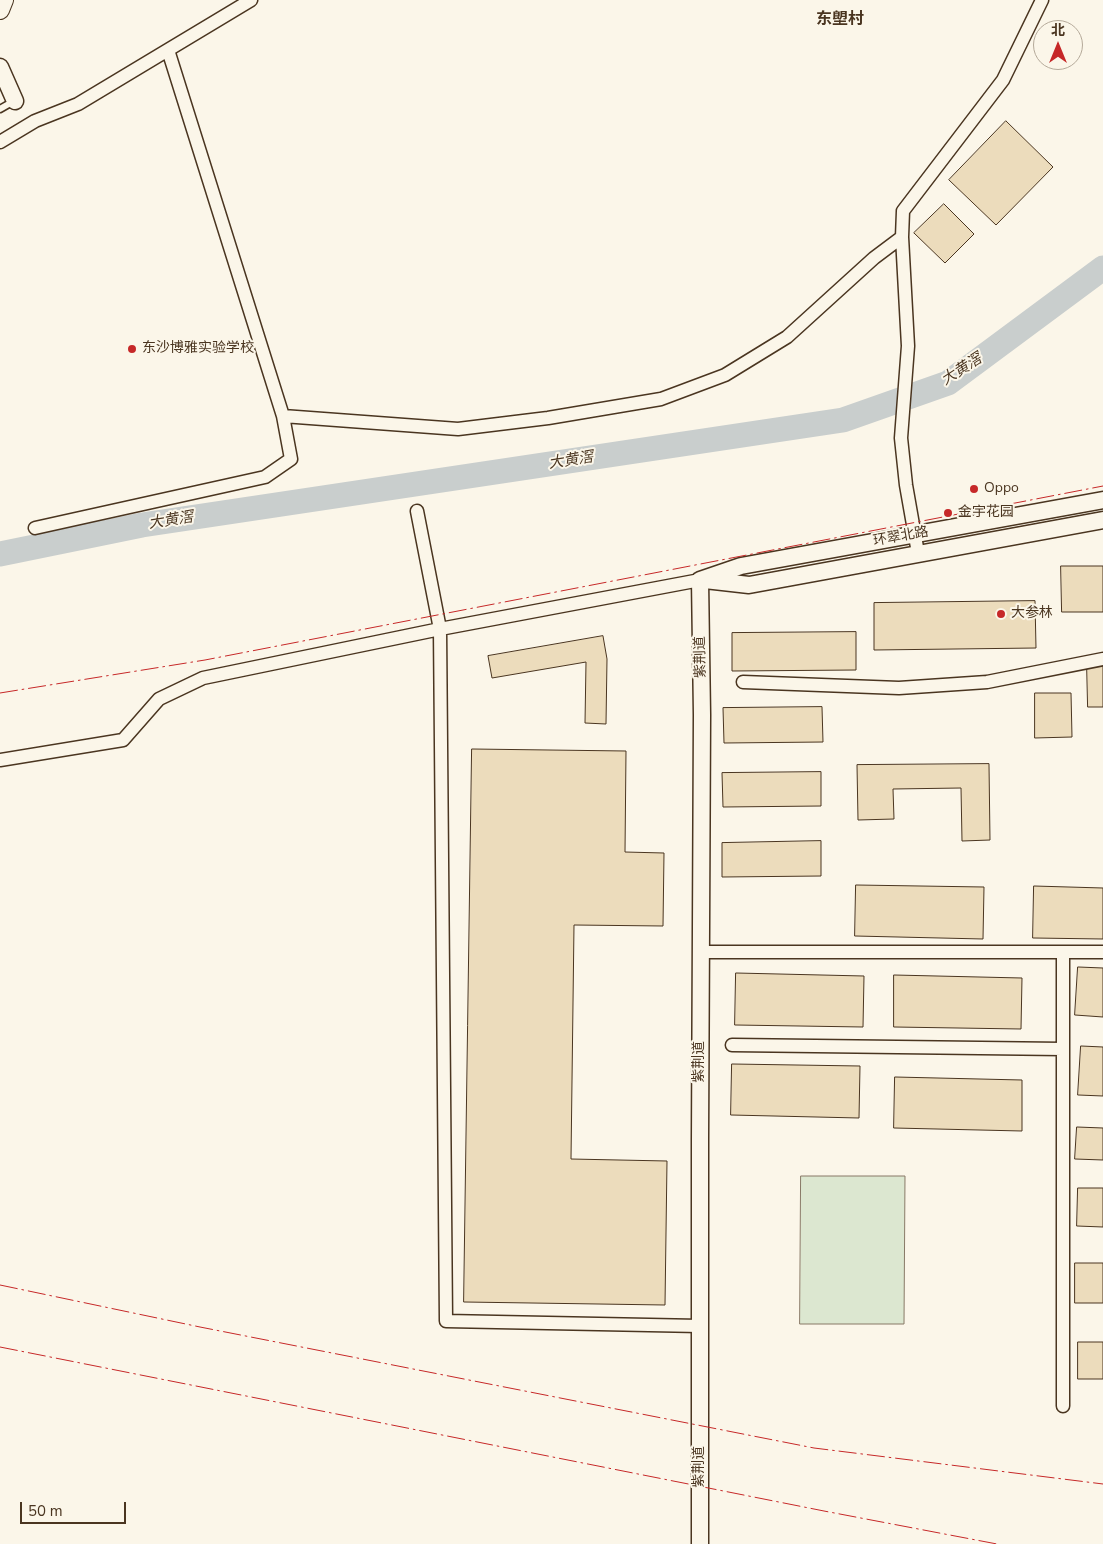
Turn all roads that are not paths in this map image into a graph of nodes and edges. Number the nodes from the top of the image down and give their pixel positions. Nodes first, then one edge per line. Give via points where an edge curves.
1 (4, 0) edge
2 (250, 0) edge
3 (1042, 0) edge
4 (0, 10) edge
5 (168, 50) junction
6 (0, 67) edge
7 (15, 101) joint
8 (0, 109) edge
9 (0, 142) edge
10 (902, 236) junction
11 (283, 416) junction
12 (1103, 500) edge
13 (417, 512) dead end
14 (1103, 520) edge
15 (35, 528) dead end
16 (914, 534) junction
17 (918, 554) junction
18 (700, 580) junction
19 (440, 630) junction
20 (1103, 659) edge
21 (743, 682) dead end
22 (0, 760) edge
23 (701, 952) junction
24 (1103, 952) edge
25 (1063, 953) junction
26 (732, 1045) dead end
27 (1063, 1049) junction
28 (700, 1326) junction
29 (1063, 1406) dead end
30 (700, 1544) edge

1 - 4 main road
2 - 5 street
3 - 10 street via 1003,80 902,211
5 - 9 street via 78,104 35,121
5 - 11 street
6 - 7 street
7 - 8 lane
10 - 11 street via 787,337 725,375 661,399 458,429
10 - 16 street via 908,346 901,438
11 - 15 street via 291,459 265,477
12 - 16 street, 环翠北路
13 - 19 street
14 - 17 street
16 - 17 street
16 - 18 street, 环翠北路 via 741,566
17 - 18 street via 749,585
18 - 19 street
18 - 23 street, 紫荆道
19 - 22 street via 203,678 159,699 123,740
19 - 28 street via 446,1321
20 - 21 street via 987,682 899,688
23 - 25 street
23 - 28 street, 紫荆道
24 - 25 street
25 - 27 street
26 - 27 street
27 - 29 street
28 - 30 street, 紫荆道

